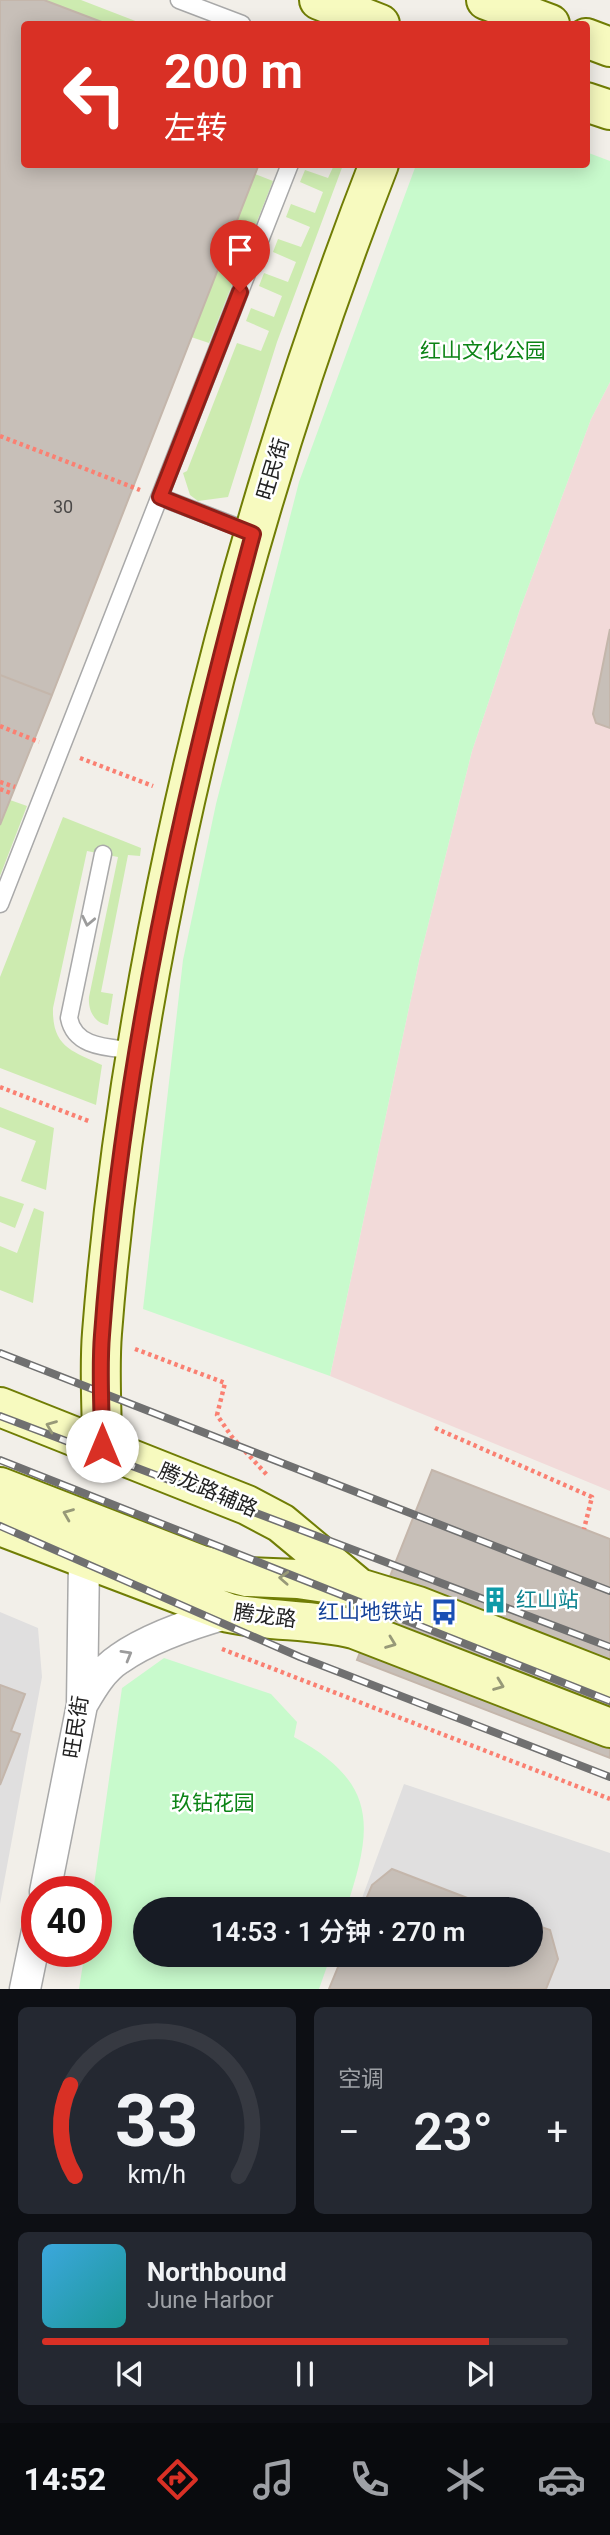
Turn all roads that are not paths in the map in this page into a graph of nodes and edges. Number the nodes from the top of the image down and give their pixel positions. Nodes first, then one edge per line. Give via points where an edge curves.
1 (180, 0) edge
2 (318, 0) edge
3 (501, 3) edge
4 (234, 21) edge
5 (372, 21) edge
6 (543, 21) edge
7 (590, 40) edge
8 (610, 47) edge
9 (590, 103) edge
10 (610, 110) edge
11 (288, 168) edge
12 (378, 168) edge
13 (160, 497) junction
14 (253, 534) junction
15 (103, 854) dead end
16 (0, 904) edge
17 (137, 1051) junction
18 (0, 1407) edge
19 (102, 1446) junction
20 (0, 1487) edge
21 (0, 1526) edge
22 (84, 1560) junction
23 (359, 1588) junction
24 (219, 1629) junction
25 (610, 1681) edge
26 (82, 1704) junction
27 (610, 1728) edge
28 (48, 1876) edge
29 (30, 1967) edge
30 (25, 1989) edge

1 - 4 lane
2 - 5 street
3 - 6 street
7 - 8 street
9 - 10 street
11 - 13 lane
12 - 14 street, 旺民街 via 300,380
13 - 14 lane
13 - 16 lane
14 - 17 street, 旺民街 via 191,772
15 -> 17 lane via 69,1018 73,1032 83,1041
17 - 19 street, 旺民街 via 102,1336
19 -> 18 street, 腾龙路辅路
19 - 23 street, 腾龙路辅路 via 281,1523
23 -> 20 street, 腾龙路 via 247,1577 201,1565
21 - 22 street, 腾龙路
22 - 24 street, 腾龙路
22 - 26 street, 旺民街
23 - 25 street, 腾龙路 via 418,1606
26 -> 24 street via 118,1659 190,1626
24 -> 27 street, 腾龙路 via 260,1620 323,1622 354,1629
26 - 28 street, 旺民街
29 - 30 street

